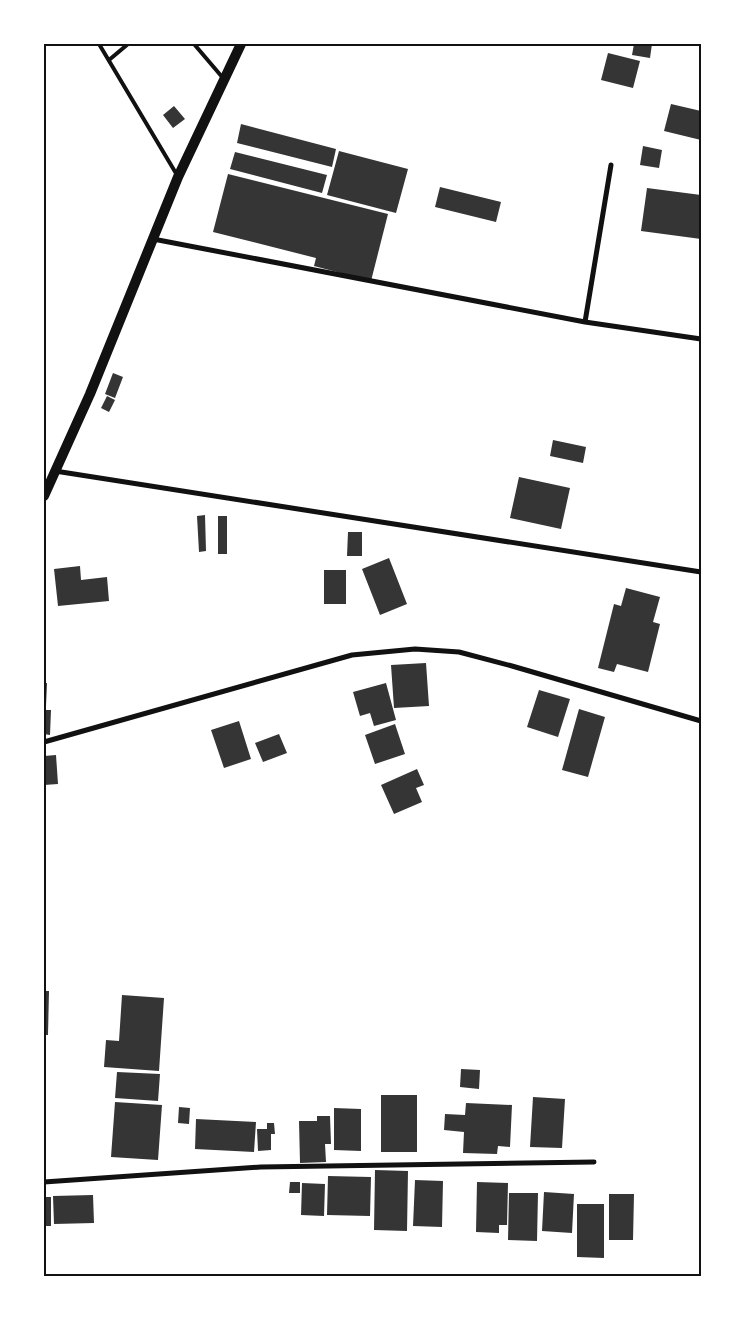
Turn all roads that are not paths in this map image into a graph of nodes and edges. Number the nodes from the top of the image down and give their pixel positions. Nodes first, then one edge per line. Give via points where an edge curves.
1 (99, 44) edge
2 (128, 44) edge
3 (194, 44) edge
4 (241, 44) edge
5 (109, 60) junction
6 (225, 80) junction
7 (611, 165) dead end
8 (178, 177) junction
9 (153, 239) junction
10 (585, 322) junction
11 (701, 339) edge
12 (54, 471) junction
13 (44, 496) edge
14 (701, 572) edge
15 (701, 721) edge
16 (44, 742) edge
17 (594, 1162) dead end
18 (44, 1182) edge

1 - 5 lane
2 - 5 lane
3 - 6 lane
4 - 6 main road
5 - 8 lane
6 - 8 main road
7 - 10 street
8 - 9 main road
9 - 10 street
9 - 12 main road via 90,394
10 - 11 street
12 - 13 main road
12 - 14 street
15 - 16 street via 458,652 415,649 352,655
17 - 18 street via 261,1167

